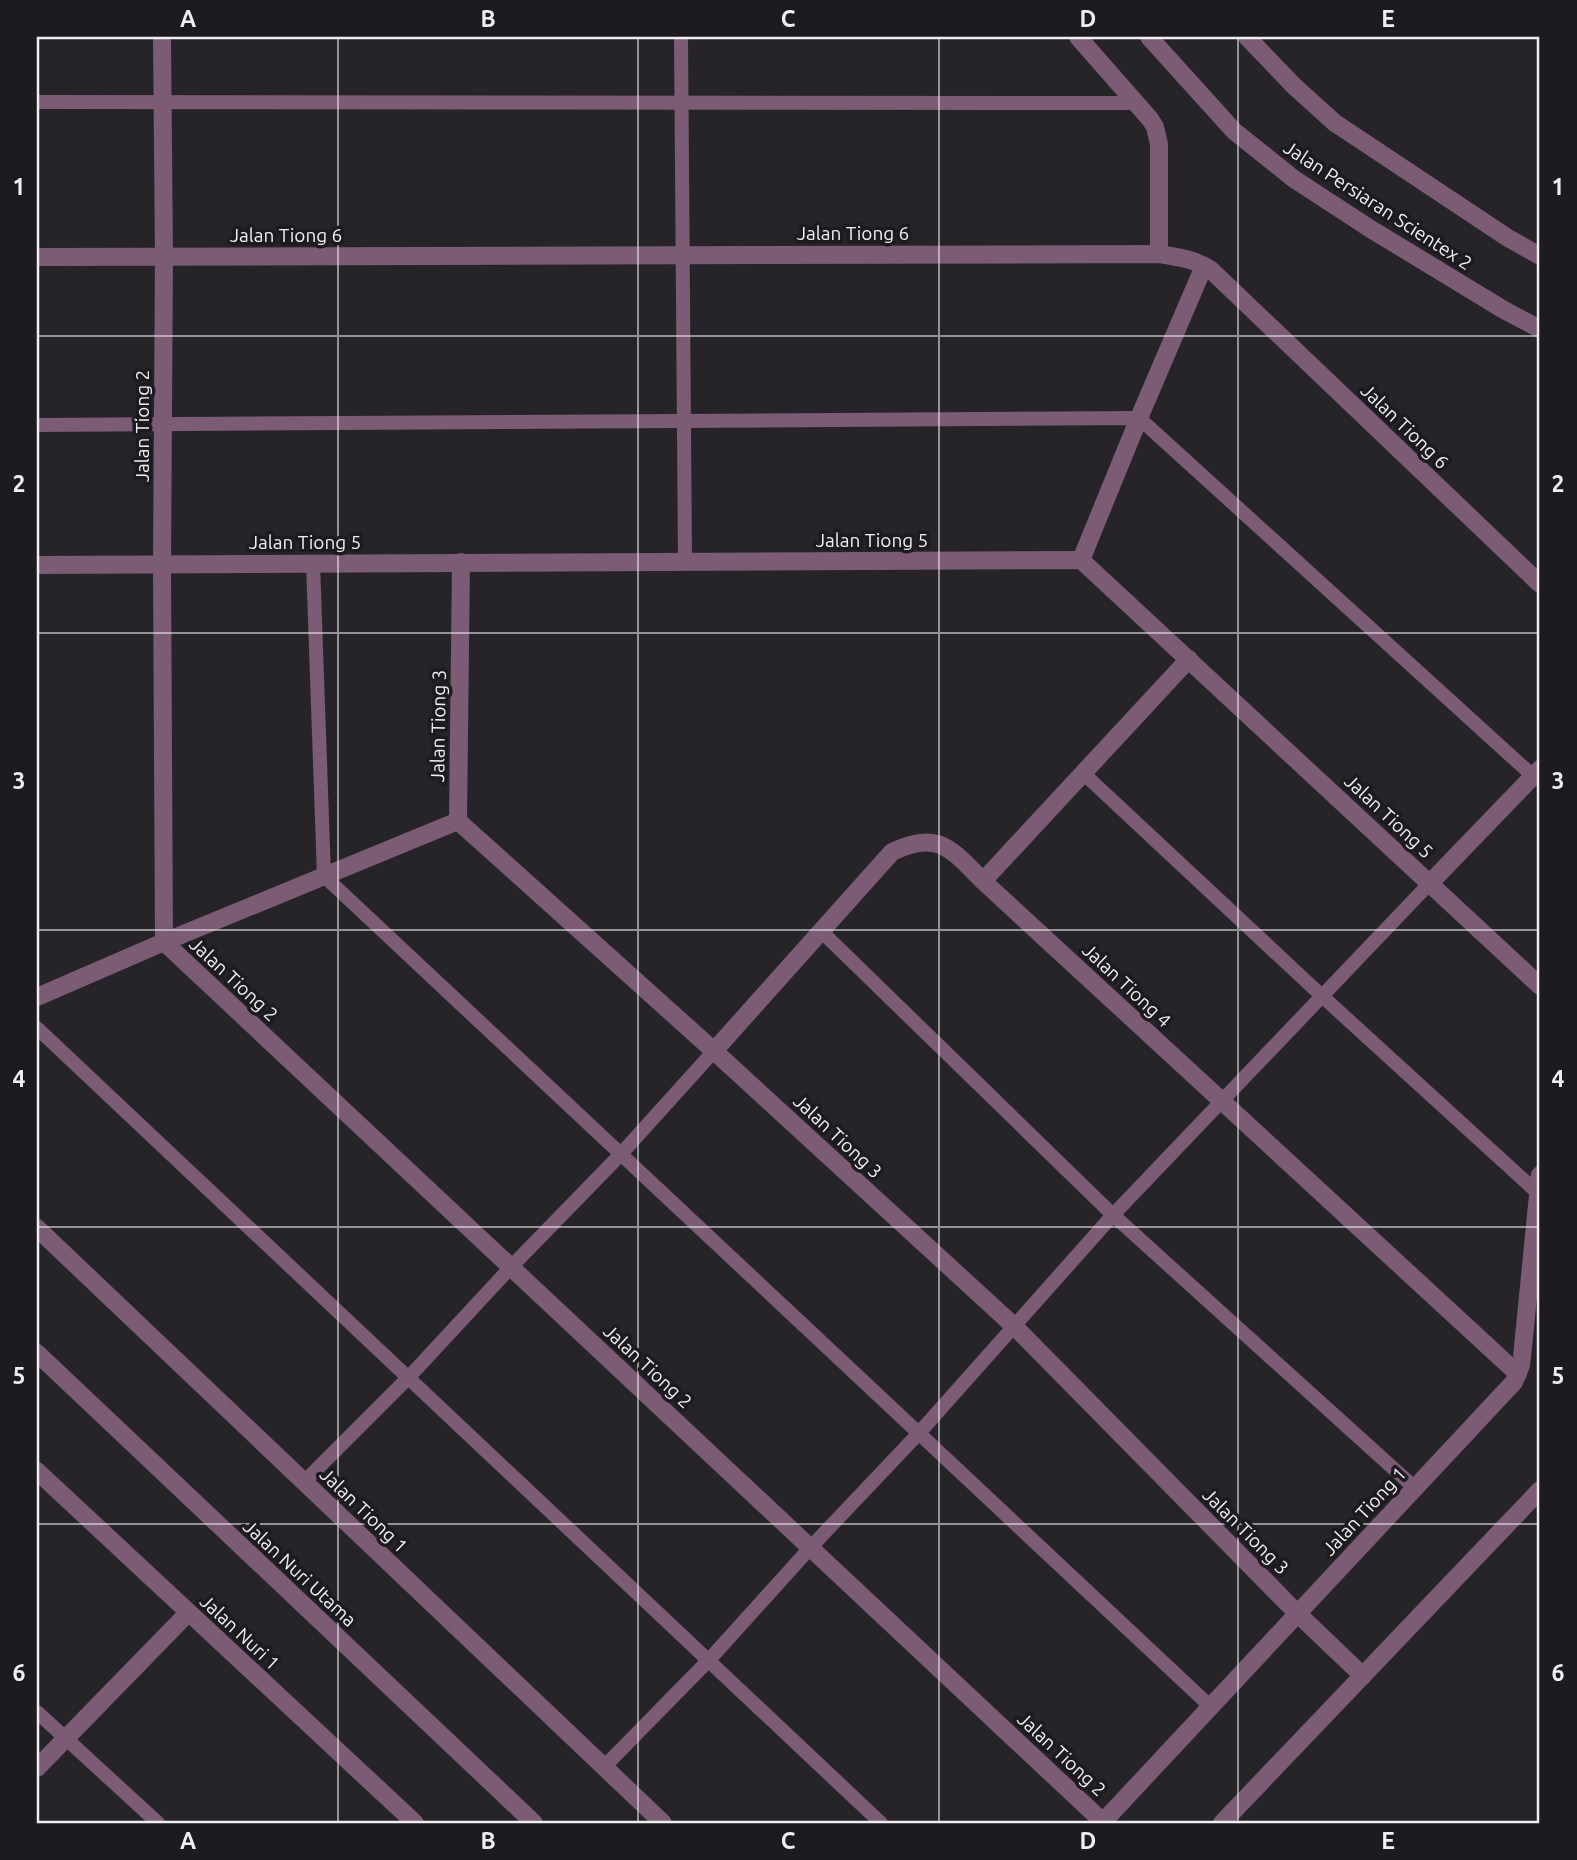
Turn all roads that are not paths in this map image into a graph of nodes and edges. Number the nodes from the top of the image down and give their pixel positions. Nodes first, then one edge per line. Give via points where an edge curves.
1 (162, 37) edge
2 (681, 37) edge
3 (1079, 37) edge
4 (1149, 37) edge
5 (1247, 37) edge
6 (37, 102) edge
7 (162, 102) junction
8 (681, 103) junction
9 (1136, 103) junction
10 (1159, 254) junction
11 (683, 255) junction
12 (164, 256) junction
13 (1540, 256) edge
14 (37, 257) edge
15 (1204, 266) junction
16 (1540, 329) edge
17 (1139, 418) junction
18 (684, 421) junction
19 (37, 425) edge
20 (163, 425) junction
21 (1082, 560) junction
22 (461, 562) junction
23 (684, 562) junction
24 (313, 563) junction
25 (162, 564) junction
26 (37, 565) edge
27 (1540, 584) edge
28 (1188, 659) junction
29 (1536, 772) edge
30 (1083, 773) junction
31 (458, 821) junction
32 (324, 876) junction
33 (983, 881) junction
34 (1430, 883) junction
35 (821, 931) junction
36 (164, 942) junction
37 (1540, 986) edge
38 (1322, 996) junction
39 (37, 997) edge
40 (37, 1028) edge
41 (715, 1051) junction
42 (1222, 1101) junction
43 (621, 1154) junction
44 (1540, 1175) edge
45 (1539, 1194) edge
46 (1113, 1215) junction
47 (37, 1228) edge
48 (511, 1267) junction
49 (1014, 1326) junction
50 (37, 1353) edge
51 (1518, 1374) junction
52 (409, 1377) junction
53 (919, 1433) junction
54 (37, 1471) edge
55 (304, 1482) junction
56 (1415, 1488) junction
57 (1540, 1490) edge
58 (810, 1548) junction
59 (188, 1612) junction
60 (1297, 1613) junction
61 (708, 1661) junction
62 (1363, 1676) junction
63 (1211, 1707) junction
64 (37, 1712) edge
65 (65, 1739) junction
66 (604, 1767) junction
67 (37, 1768) edge
68 (1103, 1822) edge
69 (158, 1823) edge
70 (415, 1823) edge
71 (534, 1823) edge
72 (663, 1823) edge
73 (880, 1823) edge
74 (1222, 1823) edge

1 - 7 street, Jalan Tiong 2
2 - 8 lane
3 - 9 street
4 - 16 street, Jalan Persiaran Scientex 2 via 1234,131 1294,179
5 - 13 street via 1335,124
6 - 7 lane
7 - 8 lane
7 - 12 street, Jalan Tiong 2
8 - 9 lane
8 - 11 lane
9 - 10 street via 1158,135
10 - 11 street, Jalan Tiong 6
10 - 15 street, Jalan Tiong 6
11 - 12 street, Jalan Tiong 6
11 - 18 lane
12 - 14 street, Jalan Tiong 6
12 - 20 street, Jalan Tiong 2
15 - 17 street
15 - 27 street, Jalan Tiong 6
17 - 18 lane
17 - 21 street
17 - 29 lane
18 - 20 lane
18 - 23 lane
19 - 20 lane
20 - 25 street, Jalan Tiong 2
21 - 23 street, Jalan Tiong 5
21 - 28 street, Jalan Tiong 5
22 - 23 street, Jalan Tiong 5
22 - 24 street, Jalan Tiong 5
22 - 31 street, Jalan Tiong 3
24 - 25 street, Jalan Tiong 5
24 - 32 lane
25 - 26 street, Jalan Tiong 5
25 - 36 street, Jalan Tiong 2
28 - 30 street
28 - 34 street, Jalan Tiong 5
29 - 34 street
30 - 33 street
30 - 38 lane
31 - 32 street
31 - 41 street, Jalan Tiong 3
32 - 36 street
32 - 43 lane
33 - 35 street, Jalan Tiong 4 via 944,846 910,843 892,852
33 - 42 street, Jalan Tiong 4
34 - 37 street, Jalan Tiong 5
34 - 38 lane
35 - 41 street, Jalan Tiong 4
35 - 46 lane
36 - 39 street, Jalan Tiong 2
36 - 48 street, Jalan Tiong 2
38 - 42 lane
38 - 45 lane
40 - 52 lane
41 - 43 lane
41 - 49 street, Jalan Tiong 3
42 - 46 lane
42 - 51 street, Jalan Tiong 4
43 - 48 lane
43 - 53 lane
44 - 45 street, Jalan Tiong 1
45 - 51 street, Jalan Tiong 1
46 - 49 lane
46 - 56 lane
47 - 55 street, Jalan Tiong 1
48 - 52 lane
48 - 58 street, Jalan Tiong 2
49 - 53 lane
49 - 60 street, Jalan Tiong 3
50 - 71 street, Jalan Nuri Utama
51 - 56 street, Jalan Tiong 1
52 - 55 lane
52 - 61 lane
53 - 58 lane
53 - 63 lane
54 - 59 street, Jalan Nuri 1
55 - 66 street, Jalan Tiong 1
56 - 60 street, Jalan Tiong 1
57 - 62 street
58 - 61 lane
58 - 68 street, Jalan Tiong 2
59 - 65 street
59 - 70 street, Jalan Nuri 1
60 - 62 street, Jalan Tiong 3
60 - 63 street, Jalan Tiong 1
61 - 66 lane
61 - 73 lane
62 - 74 street
63 - 68 street, Jalan Tiong 1
64 - 65 lane
65 - 67 street
65 - 69 lane
66 - 72 street, Jalan Tiong 1

